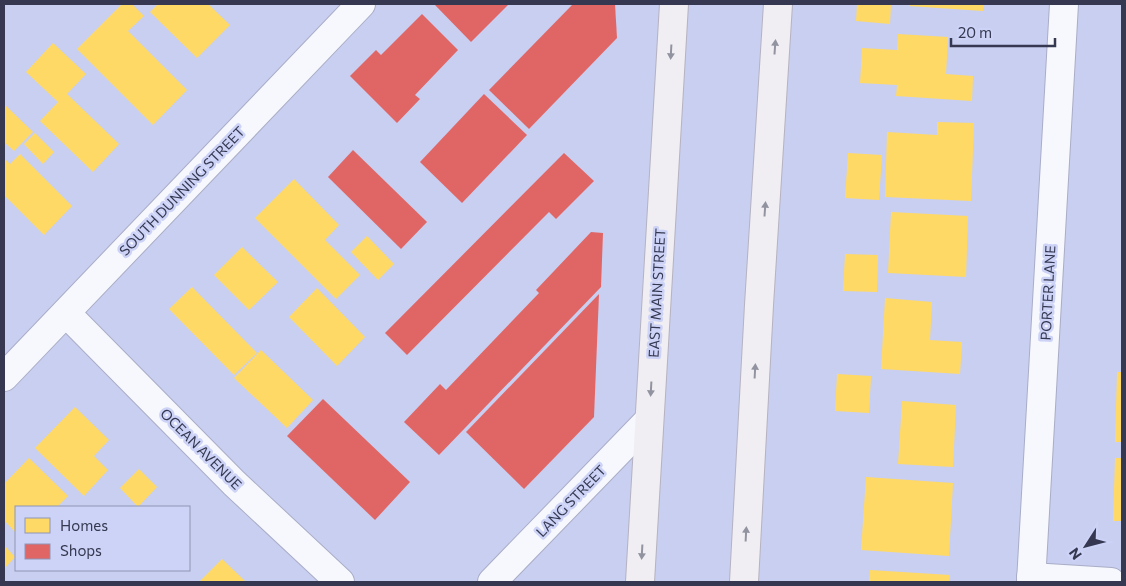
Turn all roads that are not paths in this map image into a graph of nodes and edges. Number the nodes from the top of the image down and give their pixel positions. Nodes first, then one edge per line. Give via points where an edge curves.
1 (361, 4) edge
2 (674, 4) edge
3 (778, 4) edge
4 (1064, 4) edge
5 (66, 313) junction
6 (4, 378) edge
7 (649, 420) junction
8 (1031, 580) edge
9 (340, 582) edge
10 (492, 582) edge
11 (640, 582) edge
12 (744, 582) edge
13 (1112, 582) edge

1 - 5 street, SOUTH DUNNING STREET
2 -> 7 main road, EAST MAIN STREET
12 -> 3 main road
4 - 8 street, PORTER LANE
5 - 6 street, SOUTH DUNNING STREET
5 - 9 street, OCEAN AVENUE via 234,483
7 - 10 street, LANG STREET
7 -> 11 main road, EAST MAIN STREET
8 - 13 street

